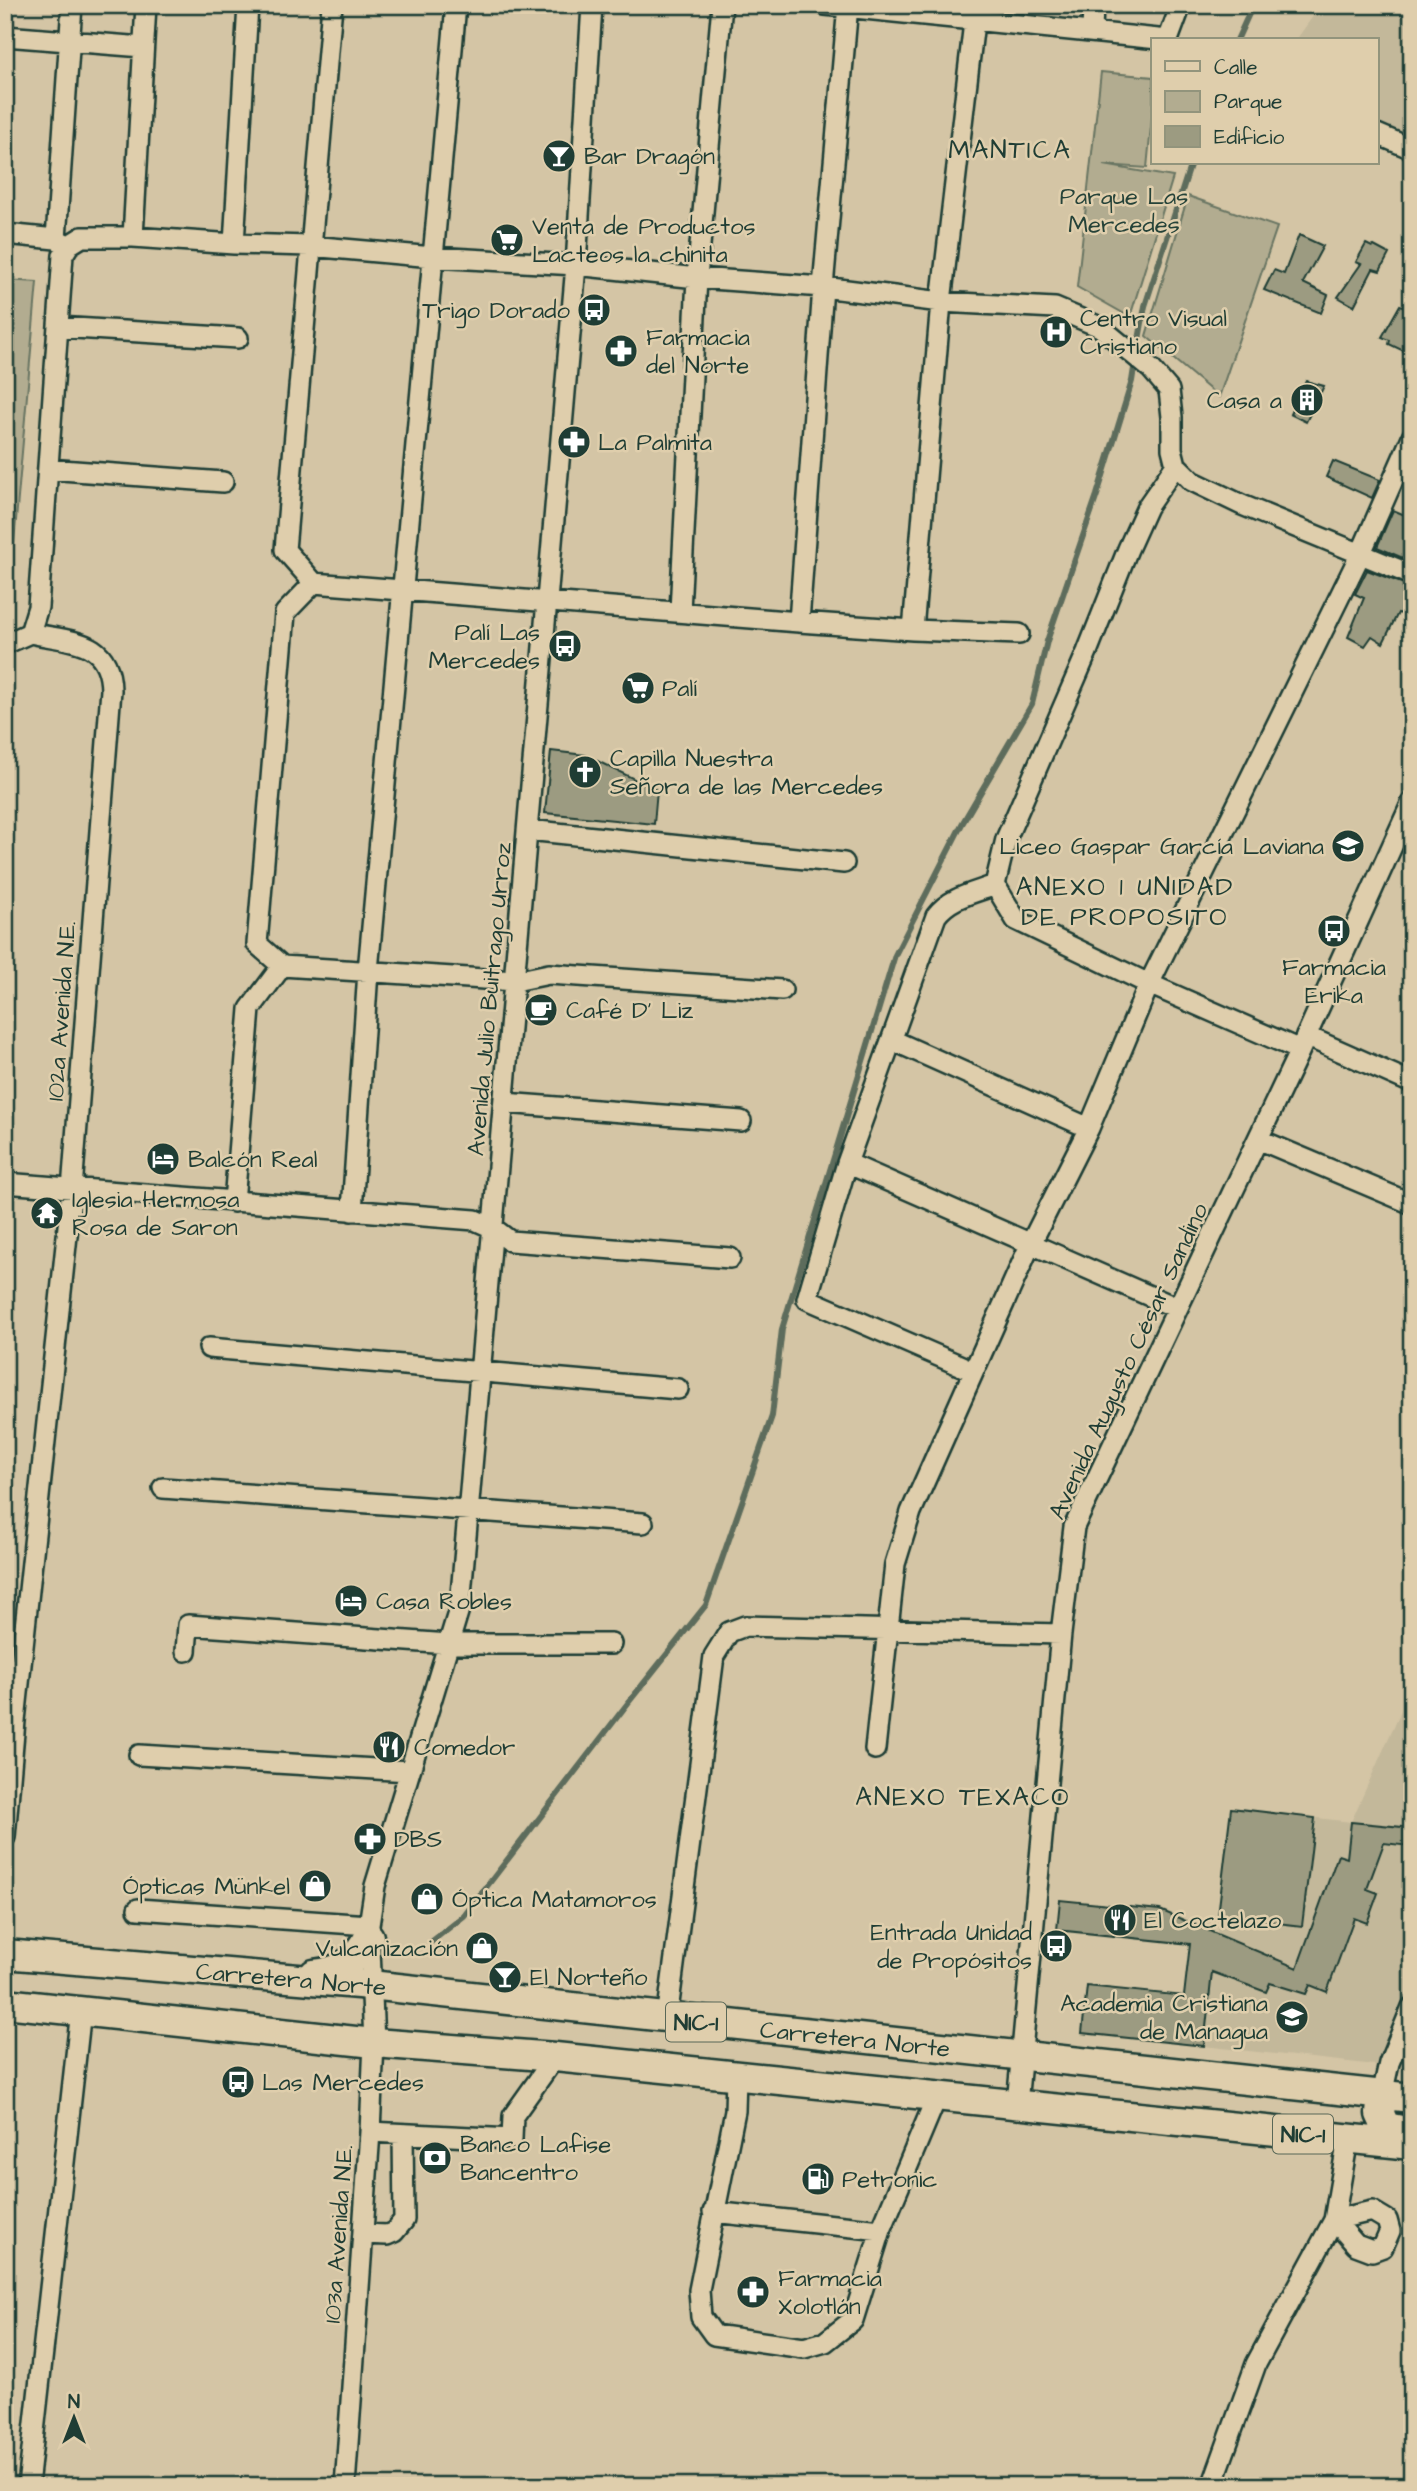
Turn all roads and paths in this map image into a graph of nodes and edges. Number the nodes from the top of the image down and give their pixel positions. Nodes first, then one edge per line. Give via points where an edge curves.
1 (72, 5) edge
2 (146, 5) edge
3 (248, 5) edge
4 (332, 5) edge
5 (456, 5) edge
6 (592, 5) edge
7 (722, 5) edge
8 (825, 5) edge
9 (1093, 5) edge
10 (1181, 5) edge
11 (848, 6) edge
12 (975, 13) edge
13 (1092, 32) junction
14 (5, 36) edge
15 (1151, 38) edge
16 (1169, 38) edge
17 (69, 41) junction
18 (144, 47) junction
19 (1378, 134) edge
20 (1412, 149) edge
21 (5, 234) edge
22 (133, 237) junction
23 (63, 242) junction
24 (234, 244) junction
25 (310, 246) junction
26 (433, 257) junction
27 (576, 265) junction
28 (697, 278) junction
29 (823, 287) junction
30 (941, 302) junction
31 (58, 327) junction
32 (238, 338) dead end
33 (1412, 437) edge
34 (1176, 465) junction
35 (48, 469) junction
36 (223, 482) dead end
37 (1361, 553) junction
38 (1412, 575) edge
39 (314, 583) junction
40 (405, 591) junction
41 (546, 600) junction
42 (680, 611) junction
43 (799, 622) junction
44 (913, 630) junction
45 (30, 633) junction
46 (1019, 634) dead end
47 (5, 644) edge
48 (1412, 802) edge
49 (528, 830) junction
50 (844, 863) dead end
51 (995, 885) junction
52 (282, 966) junction
53 (368, 971) junction
54 (515, 981) junction
55 (1149, 984) junction
56 (782, 990) dead end
57 (892, 1040) junction
58 (1303, 1043) junction
59 (1412, 1083) edge
60 (504, 1103) junction
61 (741, 1121) dead end
62 (1089, 1128) junction
63 (1258, 1139) junction
64 (847, 1163) junction
65 (5, 1183) edge
66 (72, 1189) junction
67 (234, 1202) junction
68 (1412, 1205) edge
69 (352, 1211) junction
70 (493, 1228) junction
71 (1030, 1245) junction
72 (730, 1258) dead end
73 (1177, 1308) junction
74 (209, 1348) dead end
75 (480, 1371) junction
76 (973, 1371) junction
77 (678, 1389) dead end
78 (163, 1488) dead end
79 (468, 1511) junction
80 (643, 1523) dead end
81 (887, 1628) junction
82 (1061, 1634) junction
83 (449, 1644) junction
84 (611, 1644) dead end
85 (186, 1651) dead end
86 (10, 1721) edge
87 (875, 1749) dead end
88 (139, 1755) dead end
89 (409, 1771) junction
90 (5, 1837) edge
91 (138, 1909) dead end
92 (369, 1931) junction
93 (5, 1954) edge
94 (266, 1976) junction
95 (370, 1985) junction
96 (5, 2003) edge
97 (1412, 2007) edge
98 (81, 2010) junction
99 (667, 2019) junction
100 (373, 2043) junction
101 (555, 2057) junction
102 (1022, 2057) junction
103 (736, 2076) junction
104 (1382, 2095) junction
105 (937, 2096) junction
106 (1412, 2098) edge
107 (1017, 2104) junction
108 (370, 2132) junction
109 (1412, 2132) edge
110 (403, 2134) junction
111 (1348, 2139) junction
112 (1412, 2145) edge
113 (713, 2212) junction
114 (881, 2230) junction
115 (363, 2234) junction
116 (28, 2486) edge
117 (345, 2486) edge
118 (1212, 2486) edge

1 - 17 street
2 - 18 street
3 - 24 street
4 - 25 street
5 - 26 street
6 - 27 street, Avenida Julio Buitrago Urroz
7 - 28 street
8 - 11 street
9 - 13 street
10 - 16 street
11 - 12 street
11 - 29 street
12 - 13 street
12 - 30 street
13 - 15 street
14 - 17 street
17 - 18 street
17 - 23 street
18 - 22 street
19 - 20 street
21 - 23 street
22 - 23 street via 82,237
22 - 24 street
23 - 31 street
24 - 25 street
25 - 26 street
25 - 39 street via 285,550
26 - 27 street
26 - 40 street
27 - 28 street
27 - 41 street, Avenida Julio Buitrago Urroz
28 - 29 street
28 - 42 street
29 - 30 street
29 - 43 street
30 - 34 street via 1055,308 1100,327 1169,390
30 - 44 street
31 - 32 street
31 - 35 street
33 - 37 street
34 - 37 street via 1192,481 1242,505
34 - 51 street via 1147,507 1128,549 1006,839
35 - 36 street
35 - 45 street via 38,607
37 - 38 street
37 - 55 street
39 - 40 street
39 - 52 street via 285,613 257,944
40 - 41 street
40 - 53 street
41 - 42 street
41 - 49 street, Avenida Julio Buitrago Urroz
42 - 43 street
43 - 44 street
44 - 46 street
45 - 47 street
45 - 66 street, 102a Avenida N.E. via 87,646 100,654 110,671
48 - 58 street, Avenida Augusto César Sandino
49 - 50 street
49 - 54 street, Avenida Julio Buitrago Urroz
51 - 55 street via 1016,920
51 - 57 street via 943,906 936,916
52 - 53 street
52 - 67 street via 250,1009
53 - 54 street
53 - 69 street
54 - 56 street via 549,974
54 - 60 street, Avenida Julio Buitrago Urroz
55 - 58 street
55 - 62 street
57 - 62 street
57 - 64 street
58 - 59 street
58 - 63 street, Avenida Augusto César Sandino
60 - 61 street
60 - 70 street, Avenida Julio Buitrago Urroz
62 - 71 street
63 - 68 street
63 - 73 street, Avenida Augusto César Sandino
64 - 71 street
64 - 76 street via 807,1299
65 - 66 street
66 - 67 street
66 - 86 street, 102a Avenida N.E.
67 - 69 street
69 - 70 street via 475,1220
70 - 72 street via 510,1241
70 - 75 street, Avenida Julio Buitrago Urroz
71 - 73 street
71 - 76 street
73 - 82 street, Avenida Augusto César Sandino via 1074,1527
74 - 75 street
75 - 77 street
75 - 79 street, Avenida Julio Buitrago Urroz
76 - 81 street via 911,1512 895,1563
78 - 79 street
79 - 80 street
79 - 83 street, Avenida Julio Buitrago Urroz via 460,1606
81 - 82 street
81 - 87 street
81 - 99 street via 745,1626 729,1632 714,1656
82 - 102 street, Avenida Augusto César Sandino
83 - 84 street
83 - 85 street via 188,1625
83 - 89 street, Avenida Julio Buitrago Urroz
86 - 90 street, 102a Avenida N.E.
88 - 89 street
89 - 92 street, Avenida Julio Buitrago Urroz via 374,1886
91 - 92 street
92 - 94 highway via 353,1961 337,1970
92 - 95 street, Avenida Julio Buitrago Urroz
93 - 94 highway, Carretera Norte / NIC-1
94 - 95 highway, Carretera Norte / NIC-1
95 - 99 highway, Carretera Norte / NIC-1
95 - 100 street, 103a Avenida N.E.
96 - 98 highway, Carretera Norte / NIC-1
97 - 104 street via 1389,2063
98 - 100 highway, Carretera Norte / NIC-1
98 - 116 street
99 - 102 highway, Carretera Norte / NIC-1
100 - 101 highway, Carretera Norte / NIC-1
100 - 108 street, 103a Avenida N.E.
101 - 103 highway, Carretera Norte / NIC-1
101 - 110 street via 513,2116 512,2139
102 - 104 highway, Carretera Norte / NIC-1
102 - 107 street, Avenida Augusto César Sandino
103 - 105 highway, Carretera Norte / NIC-1
103 - 113 street via 735,2111
104 - 106 highway, Carretera Norte / NIC-1
104 - 109 highway via 1380,2114 1386,2127
105 - 107 highway, Carretera Norte / NIC-1
105 - 114 street
107 - 111 highway, Carretera Norte / NIC-1
108 - 110 street
108 - 115 street, 103a Avenida N.E.
110 - 115 street via 404,2220 387,2235
111 - 112 highway, Carretera Norte / NIC-1
111 - 118 street via 1334,2220 1256,2364
113 - 114 street
113 - 114 street via 699,2290 701,2317 714,2335 804,2348 825,2342 853,2320
115 - 117 street, 103a Avenida N.E.

